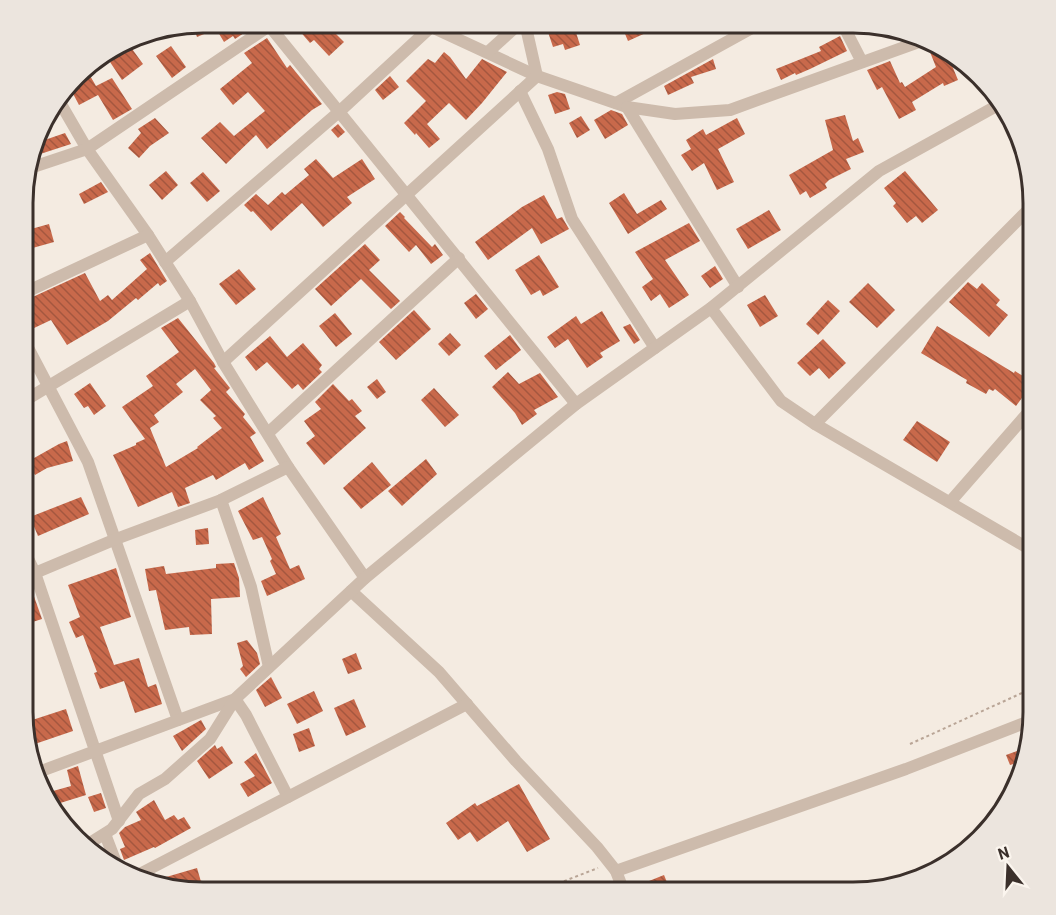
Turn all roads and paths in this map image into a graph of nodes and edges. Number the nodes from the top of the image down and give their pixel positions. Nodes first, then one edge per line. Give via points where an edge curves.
1 (255, 33) edge
2 (275, 33) edge
3 (419, 33) edge
4 (447, 33) edge
5 (509, 33) edge
6 (527, 33) edge
7 (744, 33) edge
8 (847, 33) edge
9 (912, 44) edge
10 (488, 52) junction
11 (862, 62) junction
12 (537, 76) junction
13 (520, 91) junction
14 (622, 105) junction
15 (63, 107) edge
16 (994, 108) edge
17 (340, 111) junction
18 (87, 149) junction
19 (38, 165) edge
20 (407, 195) junction
21 (1023, 214) edge
22 (148, 236) junction
23 (459, 258) junction
24 (165, 262) junction
25 (738, 286) junction
26 (33, 288) edge
27 (190, 301) junction
28 (711, 308) junction
29 (656, 348) junction
30 (33, 357) edge
31 (223, 362) junction
32 (49, 386) junction
33 (33, 396) edge
34 (576, 404) junction
35 (1023, 418) edge
36 (814, 424) junction
37 (268, 434) junction
38 (288, 466) junction
39 (221, 500) junction
40 (950, 502) junction
41 (116, 539) junction
42 (1023, 545) edge
43 (33, 574) edge
44 (365, 578) junction
45 (33, 587) edge
46 (351, 591) junction
47 (270, 667) junction
48 (1023, 693) edge
49 (235, 699) junction
50 (467, 704) junction
51 (178, 720) junction
52 (1022, 724) edge
53 (910, 744) dead end
54 (94, 750) junction
55 (43, 769) edge
56 (288, 797) junction
57 (118, 821) junction
58 (105, 834) junction
59 (93, 841) edge
60 (114, 856) edge
61 (613, 867) junction
62 (144, 872) edge
63 (567, 882) edge
64 (620, 882) edge

1 - 18 street
2 - 17 street
3 - 17 street
4 - 10 street
5 - 10 street
6 - 12 street
7 - 14 street
8 - 11 street
9 - 11 street
10 - 12 street
11 - 14 street via 730,110 675,114
12 - 13 street
12 - 14 street
13 - 20 street
13 - 29 street via 548,149 573,219
14 - 25 street
15 - 18 street
16 - 25 street via 879,171
17 - 20 street
17 - 24 street
18 - 19 street
18 - 22 street
20 - 23 street
20 - 31 street
21 - 36 street
22 - 24 street
22 - 26 street
23 - 34 street
23 - 37 street
24 - 27 street
25 - 28 street
27 - 31 street
27 - 32 street
28 - 29 street
28 - 36 street via 781,401
29 - 34 street
30 - 32 street
31 - 37 street
32 - 33 street
32 - 41 street via 88,462
34 - 44 street
35 - 40 street
36 - 40 street
37 - 38 street
38 - 39 street
38 - 44 street
39 - 41 street
39 - 47 street via 251,587
40 - 42 street
41 - 43 street
41 - 51 street
44 - 46 street
45 - 54 street
46 - 47 street
46 - 50 street via 439,672
47 - 49 street
48 - 53 path
49 - 51 street
49 - 56 street
49 - 57 street via 210,739 165,778 139,794
50 - 56 street
50 - 61 street
51 - 54 street
52 - 61 street via 906,769
54 - 55 street
54 - 57 street
56 - 62 street
57 - 58 street
58 - 59 street
58 - 60 street
61 - 63 path
61 - 64 street

